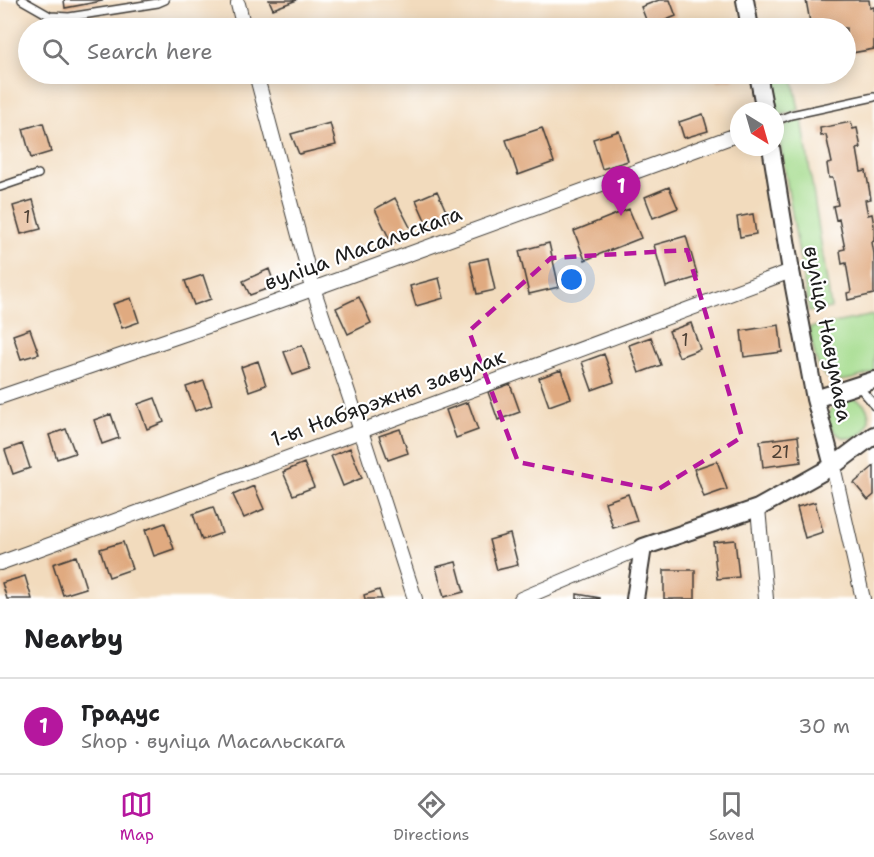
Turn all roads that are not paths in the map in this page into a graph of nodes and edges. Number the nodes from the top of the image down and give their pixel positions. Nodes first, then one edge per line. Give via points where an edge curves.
1 (22, 0) edge
2 (165, 0) edge
3 (745, 0) edge
4 (238, 4) dead end
5 (242, 18) edge
6 (748, 18) edge
7 (259, 84) edge
8 (760, 84) edge
9 (874, 97) edge
10 (763, 102) edge
11 (784, 118) edge
12 (730, 137) edge
13 (772, 156) edge
14 (38, 174) dead end
15 (0, 187) edge
16 (791, 271) junction
17 (313, 288) junction
18 (874, 380) edge
19 (858, 385) junction
20 (0, 397) edge
21 (815, 399) junction
22 (874, 406) edge
23 (361, 431) junction
24 (874, 435) edge
25 (833, 465) junction
26 (758, 508) junction
27 (643, 547) junction
28 (0, 563) edge
29 (415, 599) edge
30 (521, 599) edge
31 (636, 599) edge
32 (766, 599) edge
33 (863, 599) edge

1 - 2 lane via 50,16 69,17
3 - 6 street
4 - 5 street
7 - 17 street
8 - 10 street
9 - 11 lane
12 - 17 street, вуліца Масальскага
13 - 16 street, вуліца Навумава
14 - 15 lane
16 - 21 street, вуліца Навумава
16 - 23 street, 1-ы Набярэжны завулак
17 - 20 street, вуліца Масальскага
17 - 23 street
18 - 19 street
19 - 21 street
19 - 22 lane
21 - 25 street, вуліца Навумава
23 - 28 street, 1-ы Набярэжны завулак
23 - 29 street
24 - 25 street
25 - 26 street
25 - 33 street, вуліца Навумава
26 - 27 street
26 - 32 street
27 - 30 street
27 - 31 street

